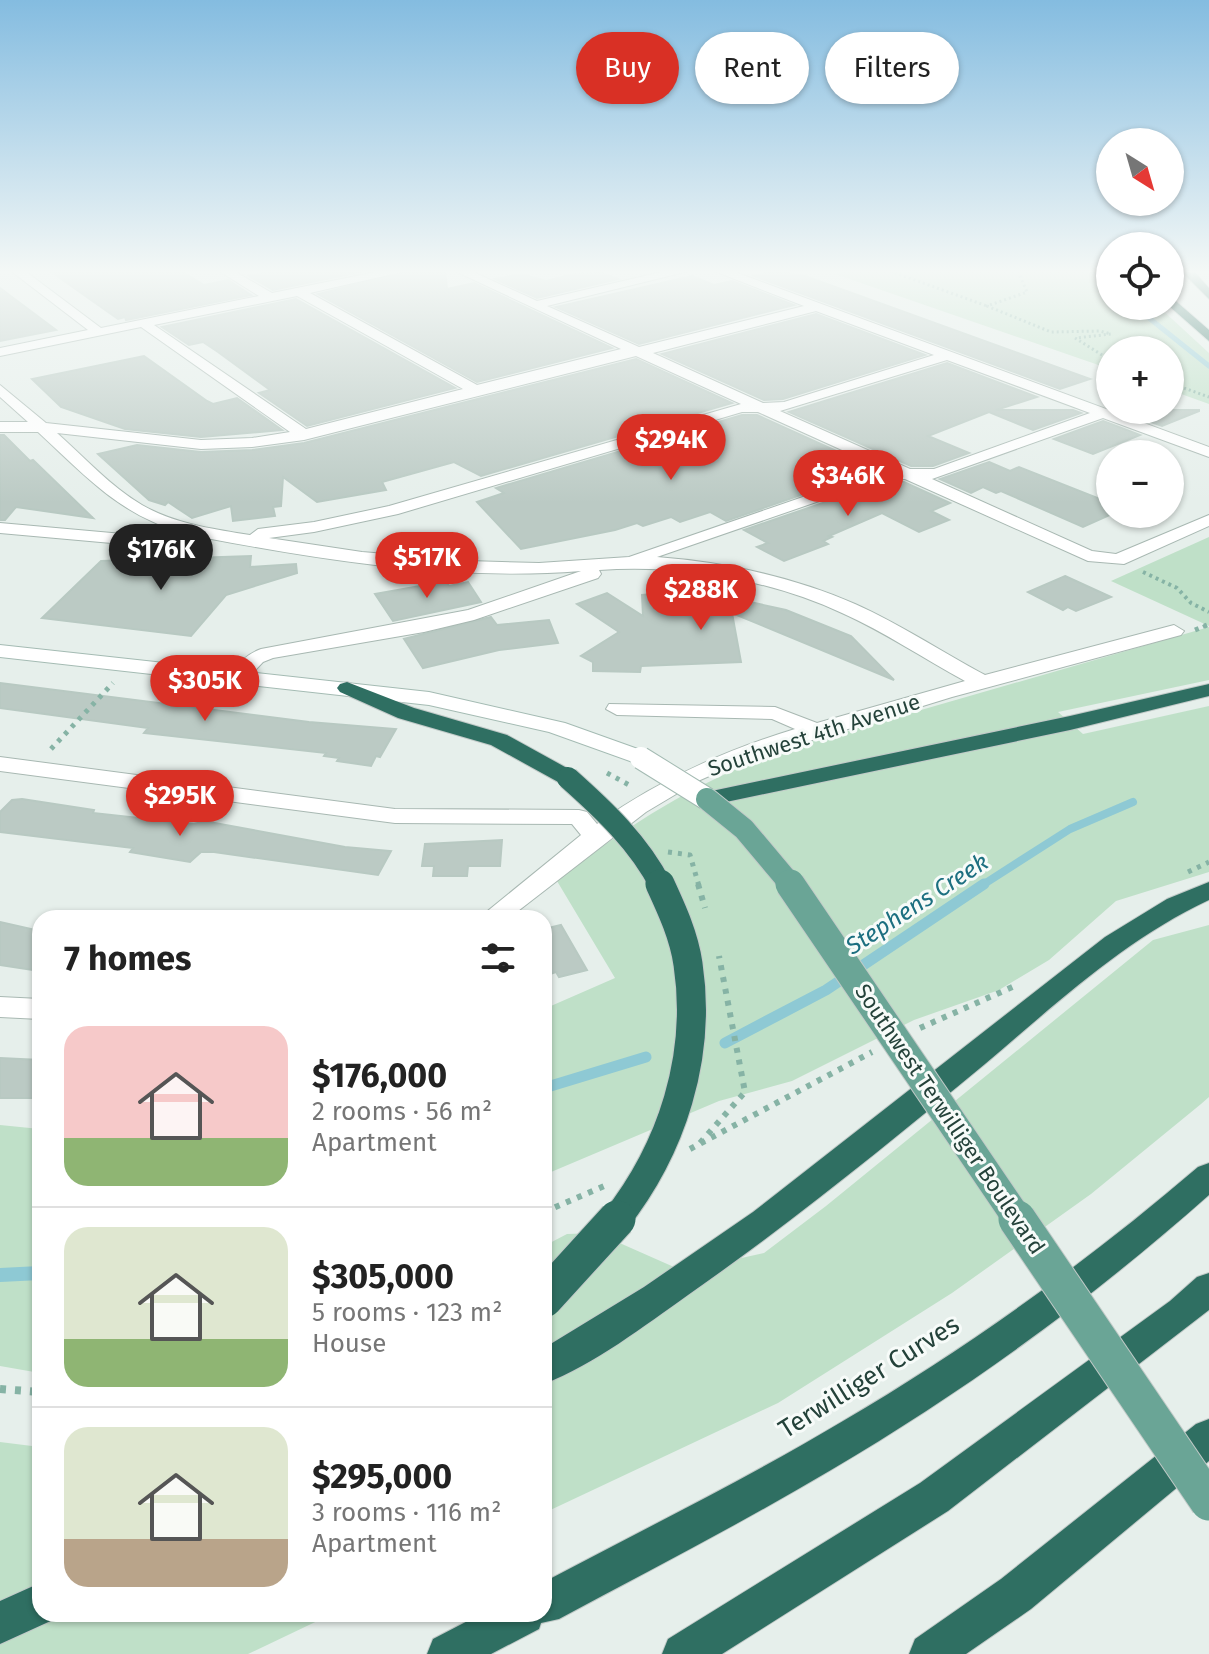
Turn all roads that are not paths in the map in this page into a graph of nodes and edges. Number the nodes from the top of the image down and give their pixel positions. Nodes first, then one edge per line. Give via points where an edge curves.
1 (179, 348) edge
2 (400, 348) edge
3 (627, 348) edge
4 (658, 348) edge
5 (928, 348) edge
6 (635, 352) junction
7 (947, 355) junction
8 (0, 389) edge
9 (475, 390) junction
10 (763, 407) junction
11 (1096, 410) edge
12 (1096, 416) edge
13 (1133, 424) edge
14 (40, 425) junction
15 (0, 427) edge
16 (304, 435) junction
17 (1209, 452) edge
18 (909, 474) junction
19 (1209, 520) edge
20 (0, 528) edge
21 (227, 536) junction
22 (623, 563) junction
23 (1174, 631) dead end
24 (0, 651) edge
25 (239, 676) junction
26 (981, 681) junction
27 (347, 688) junction
28 (1209, 690) edge
29 (617, 709) dead end
30 (816, 730) junction
31 (0, 764) edge
32 (707, 799) junction
33 (594, 835) junction
34 (1209, 890) edge
35 (502, 910) edge
36 (0, 1007) edge
37 (32, 1009) edge
38 (1209, 1176) edge
39 (1209, 1288) edge
40 (552, 1291) edge
41 (552, 1363) edge
42 (1209, 1437) edge
43 (1209, 1502) edge
44 (552, 1600) edge
45 (32, 1608) edge
46 (509, 1622) edge
47 (0, 1623) edge
48 (448, 1654) edge
49 (683, 1654) edge
50 (930, 1654) edge

1 - 16 street
2 - 9 street
3 - 6 street
4 - 6 street
5 - 7 street
6 - 9 street
6 - 10 street
7 - 10 street via 785,406
7 - 11 street
8 - 14 street
9 - 16 street
10 - 18 street
10 - 21 street via 741,408 350,521
12 - 18 street via 936,474
13 - 17 street
14 - 15 street
14 - 16 street via 188,445
14 - 21 street via 135,509
18 - 19 street via 1108,561
18 - 22 street via 881,474
20 - 21 street via 123,539
21 - 22 street via 423,564 540,568
22 - 25 street via 474,614 268,653
22 - 26 street via 703,569 795,589 870,618
23 - 26 street, Southwest 4th Avenue
24 - 25 street, Southwest Terwilliger Boulevard
25 - 27 street, Southwest Terwilliger Boulevard
26 - 30 street, Southwest 4th Avenue
27 - 32 street, Southwest Terwilliger Boulevard, bridge via 439,699 573,730 641,758
27 - 40 highway, bridge via 406,713 499,740 568,778 616,820 643,853 680,925 690,966 692,1012 682,1085 665,1144 595,1248
28 - 32 highway
29 - 30 street via 775,713
30 - 33 street, Southwest 4th Avenue via 691,776
31 - 33 street via 395,816 579,817
32 - 43 main road, Southwest Terwilliger Boulevard, bridge via 744,829 785,876
33 - 35 street, Southwest 4th Avenue
34 - 41 highway via 1175,905 1106,950 764,1223
36 - 37 street
38 - 44 highway, Terwilliger Curves via 1098,1270 858,1433
39 - 49 highway via 934,1497
42 - 50 highway via 1016,1594
45 - 47 highway
46 - 48 highway

